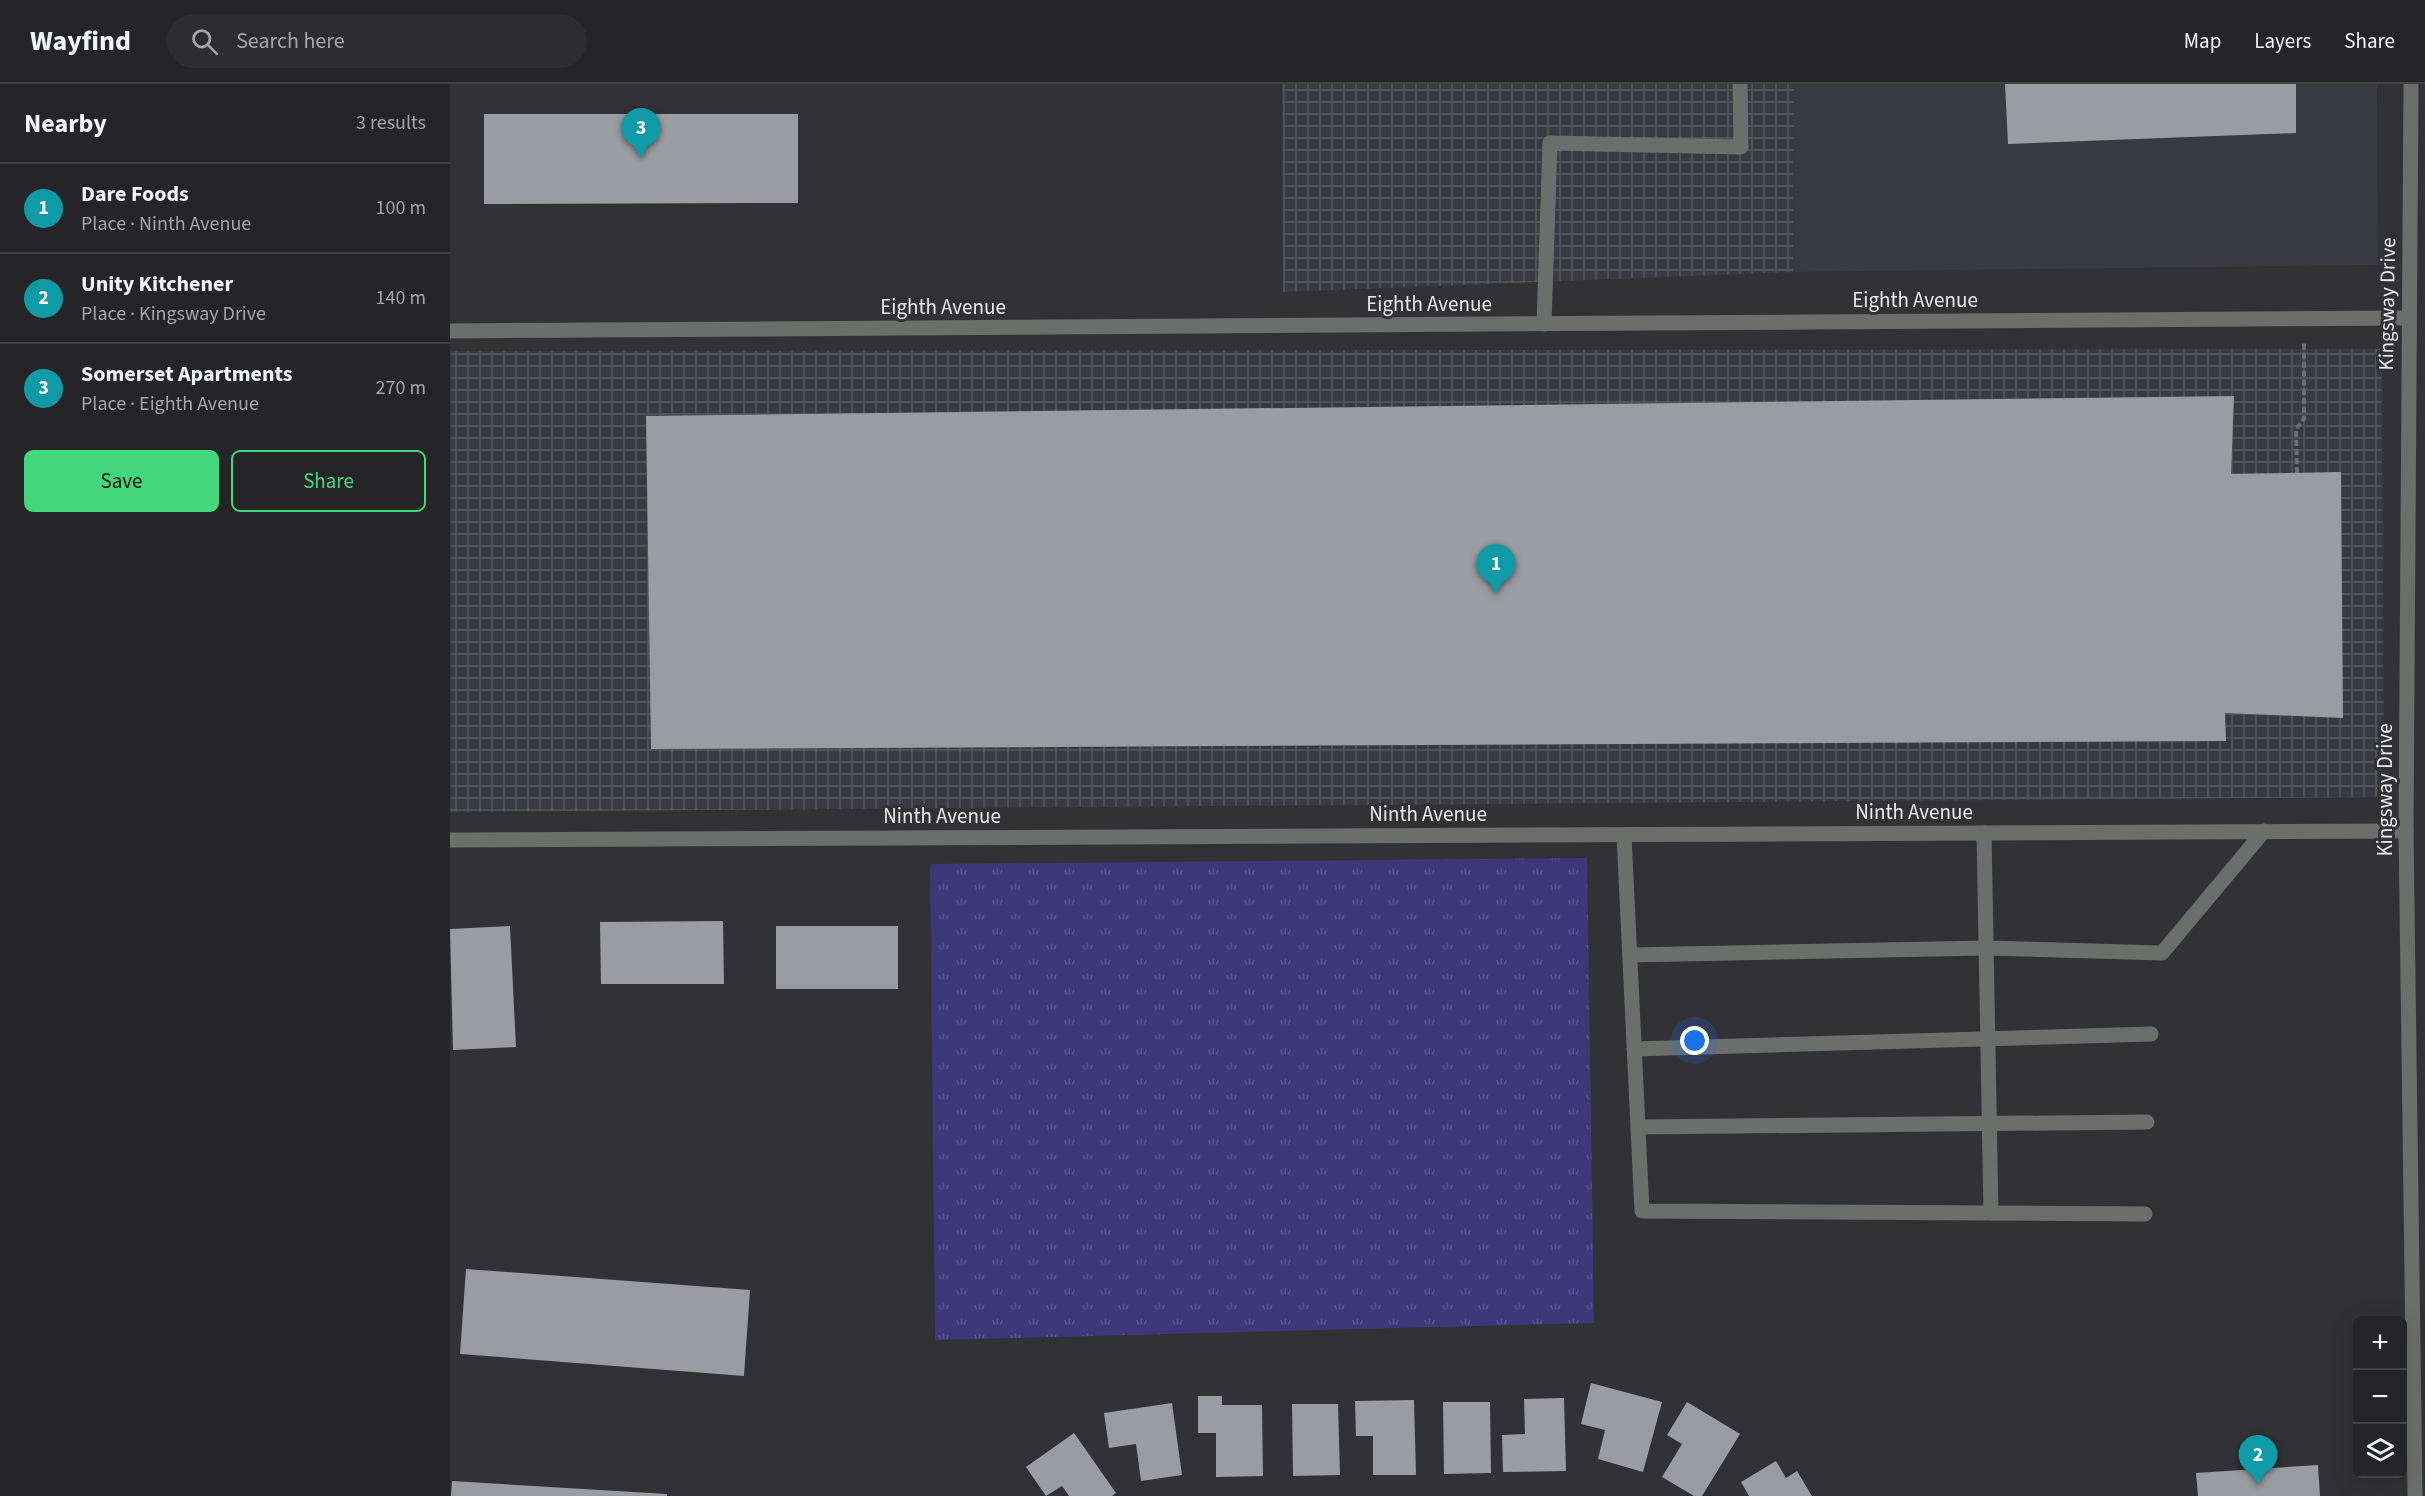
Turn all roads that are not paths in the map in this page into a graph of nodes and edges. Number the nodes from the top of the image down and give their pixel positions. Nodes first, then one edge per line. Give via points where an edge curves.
1 (1740, 84) edge
2 (2411, 84) edge
3 (2408, 318) junction
4 (1544, 324) junction
5 (450, 331) edge
6 (2264, 831) junction
7 (2406, 831) junction
8 (1984, 832) junction
9 (1624, 835) junction
10 (450, 840) edge
11 (1986, 948) junction
12 (1630, 956) junction
13 (2151, 1034) dead end
14 (1988, 1039) junction
15 (1634, 1049) junction
16 (2147, 1122) dead end
17 (1989, 1124) junction
18 (1638, 1126) junction
19 (1991, 1213) junction
20 (2145, 1214) dead end
21 (2415, 1496) edge

1 - 4 street via 1741,147 1550,143
2 - 3 street, Kingsway Drive
3 - 4 street, Eighth Avenue
3 - 7 street, Kingsway Drive
4 - 5 street, Eighth Avenue
6 - 7 street, Ninth Avenue
6 - 8 street, Ninth Avenue
6 - 11 street via 2162,953
7 - 21 street, Kingsway Drive
8 - 9 street, Ninth Avenue
8 - 11 street
9 - 10 street, Ninth Avenue
9 - 12 street
11 - 12 street
11 - 14 street
12 - 15 street
13 - 14 street
14 - 15 street
14 - 17 street
15 - 18 street
16 - 17 street
17 - 18 street
17 - 19 street
18 - 19 street via 1642,1211
19 - 20 street

